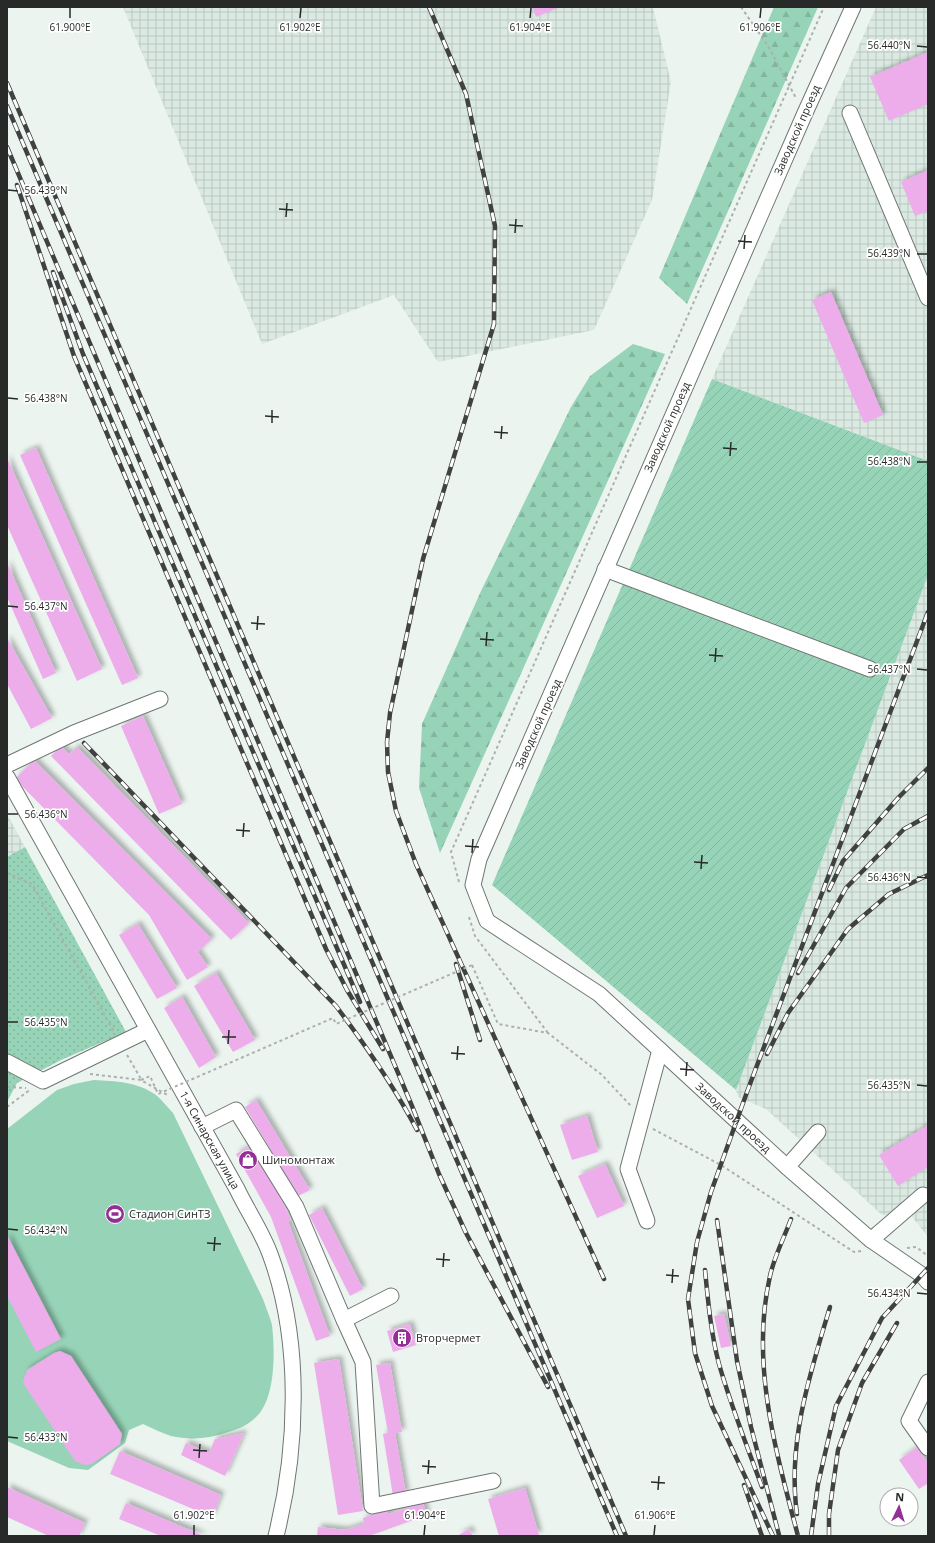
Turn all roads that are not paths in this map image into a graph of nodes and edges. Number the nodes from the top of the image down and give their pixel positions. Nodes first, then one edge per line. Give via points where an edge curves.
1 (853, 7) edge
2 (850, 113) dead end
3 (928, 298) edge
4 (605, 569) junction
5 (870, 669) dead end
6 (160, 699) dead end
7 (7, 765) edge
8 (7, 777) edge
9 (148, 1030) junction
10 (660, 1050) junction
11 (7, 1062) edge
12 (202, 1127) junction
13 (818, 1132) dead end
14 (787, 1167) junction
15 (923, 1195) dead end
16 (647, 1221) dead end
17 (877, 1244) junction
18 (928, 1282) edge
19 (391, 1296) dead end
20 (344, 1320) junction
21 (928, 1382) edge
22 (928, 1448) edge
23 (493, 1481) dead end
24 (276, 1536) edge

1 - 4 street, Заводской проезд
2 - 3 street
4 - 5 street
4 - 10 street, Заводской проезд via 479,859 473,884 487,921 599,994
6 - 7 street via 74,733
8 - 9 street, 1-я Синарская улица
9 - 11 street via 43,1081
9 - 12 street, 1-я Синарская улица
10 - 14 street, Заводской проезд
10 - 16 street via 628,1169
12 - 20 street via 236,1110 296,1207
12 - 24 street, 1-я Синарская улица via 270,1253 284,1302 290,1337 291,1444 288,1481
13 - 14 street
14 - 17 street, Заводской проезд
15 - 17 street
17 - 18 street, Заводской проезд
19 - 20 street
20 - 23 street via 363,1362 372,1506
21 - 22 street via 909,1421

